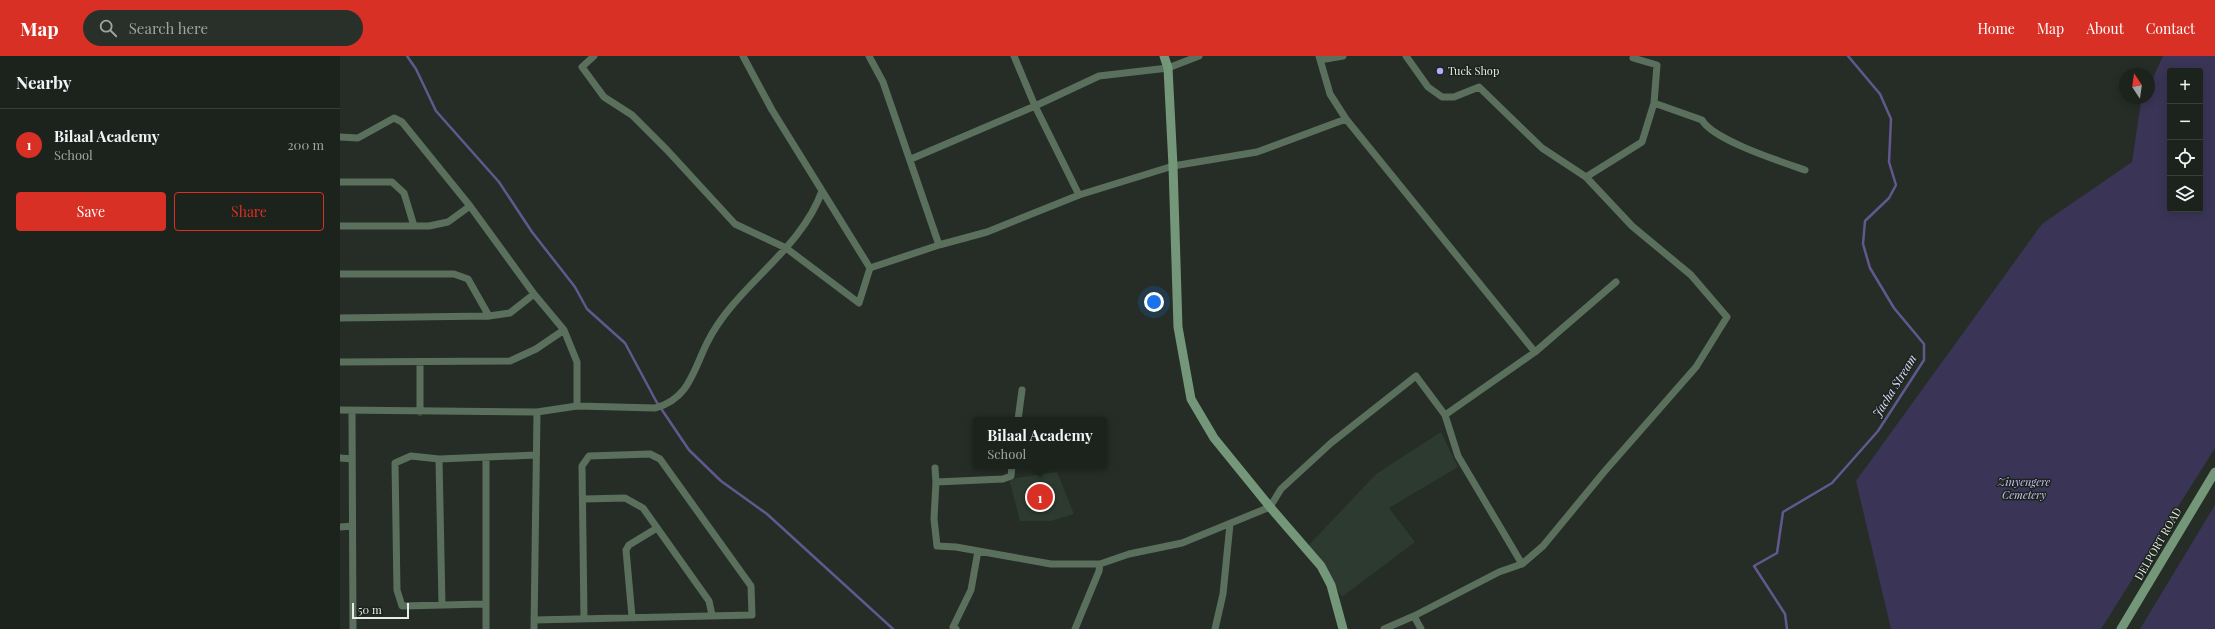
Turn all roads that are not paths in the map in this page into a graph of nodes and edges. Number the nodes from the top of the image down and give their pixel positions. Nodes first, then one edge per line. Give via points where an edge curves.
1 (594, 56) edge
2 (743, 56) edge
3 (869, 56) edge
4 (1014, 56) edge
5 (1164, 56) edge
6 (1199, 56) edge
7 (1343, 56) edge
8 (1406, 56) edge
9 (1319, 58) edge
10 (1633, 58) dead end
11 (1168, 68) junction
12 (1654, 103) junction
13 (1035, 106) junction
14 (1346, 119) junction
15 (340, 137) edge
16 (911, 158) junction
17 (1174, 166) junction
18 (1805, 170) dead end
19 (1586, 177) junction
20 (340, 182) edge
21 (822, 191) junction
22 (1079, 195) junction
23 (470, 206) junction
24 (340, 226) edge
25 (414, 226) junction
26 (939, 245) junction
27 (786, 248) junction
28 (870, 268) junction
29 (340, 274) edge
30 (1616, 282) dead end
31 (534, 294) junction
32 (489, 316) junction
33 (340, 318) edge
34 (564, 330) junction
35 (1535, 352) junction
36 (340, 362) edge
37 (420, 362) junction
38 (1022, 390) dead end
39 (577, 406) junction
40 (340, 410) edge
41 (352, 411) junction
42 (420, 412) junction
43 (537, 412) junction
44 (1445, 415) junction
45 (1018, 417) edge
46 (536, 455) junction
47 (340, 458) edge
48 (486, 458) junction
49 (352, 459) junction
50 (439, 459) junction
51 (935, 468) dead end
52 (1011, 469) edge
53 (2215, 472) edge
54 (936, 482) junction
55 (584, 499) junction
56 (1270, 507) junction
57 (1230, 524) junction
58 (352, 526) junction
59 (340, 527) edge
60 (657, 528) junction
61 (978, 551) junction
62 (1100, 564) junction
63 (1522, 564) junction
64 (484, 604) junction
65 (442, 605) junction
66 (712, 615) junction
67 (1414, 616) junction
68 (632, 617) junction
69 (584, 618) junction
70 (534, 620) junction
71 (354, 629) edge
72 (486, 629) edge
73 (534, 629) edge
74 (956, 629) edge
75 (1075, 629) edge
76 (1215, 629) edge
77 (1343, 629) edge
78 (1384, 629) edge
79 (1421, 629) edge
80 (2121, 629) edge

1 - 27 street via 582,67 604,97 632,115 668,150 735,224
2 - 21 street via 772,110
3 - 16 street via 883,82
4 - 13 street
5 - 11 street
6 - 11 street
7 - 9 street
8 - 19 street via 1428,87 1442,97 1479,88 1542,148
9 - 14 street via 1330,94
10 - 12 street via 1657,65
11 - 13 street via 1099,76
11 - 17 street
12 - 18 street via 1702,120 1706,127 1735,143
12 - 19 street via 1642,142
13 - 16 street
13 - 22 street
14 - 17 street via 1257,152
14 - 35 street
15 - 23 street via 358,138 394,118 402,122
16 - 26 street
17 - 22 street
17 - 56 street via 1178,327 1191,399 1214,438
19 - 63 street via 1632,226 1691,275 1727,317 1696,367 1543,546
20 - 25 street via 392,182 404,193
21 - 27 street via 816,209
21 - 28 street
22 - 26 street via 987,232
23 - 25 street via 448,222
23 - 31 street
24 - 25 street
26 - 28 street
27 - 28 street via 859,303
27 - 39 street via 727,313 707,342 693,378 674,401 655,408
29 - 32 street via 454,274 468,280
30 - 35 street
31 - 32 street via 510,313
31 - 34 street
32 - 33 street
34 - 37 street via 536,349 510,361
34 - 39 street via 577,362
35 - 44 street
36 - 37 street
37 - 42 street
38 - 45 street
39 - 43 street
40 - 41 street
41 - 42 street
41 - 49 street
42 - 43 street
43 - 46 street
44 - 56 street via 1416,376 1331,443 1281,489
44 - 63 street via 1458,456
46 - 48 street
46 - 70 street
47 - 49 street
48 - 50 street
48 - 64 street
49 - 58 street
50 - 65 street
50 - 65 street via 411,456 395,463 394,467 397,590 402,606
51 - 54 street
52 - 54 street via 1010,476 1003,479
53 - 80 street, DELPORT ROAD
54 - 61 street via 934,519 937,546
55 - 60 street via 625,498 643,508
55 - 66 street via 582,466 589,456 650,454 660,459 751,586 752,615
55 - 69 street
56 - 57 street
56 - 77 street via 1321,566 1331,585
57 - 62 street via 1182,543 1129,554
57 - 76 street via 1223,594
58 - 59 street
58 - 71 street
60 - 66 street via 709,601
60 - 68 street via 629,545 626,550
61 - 62 street via 1051,564
61 - 74 street via 971,590 953,627
62 - 75 street
63 - 67 street via 1499,572
64 - 65 street
64 - 72 street
66 - 68 street
67 - 78 street
67 - 79 street
68 - 69 street
69 - 70 street
70 - 73 street

